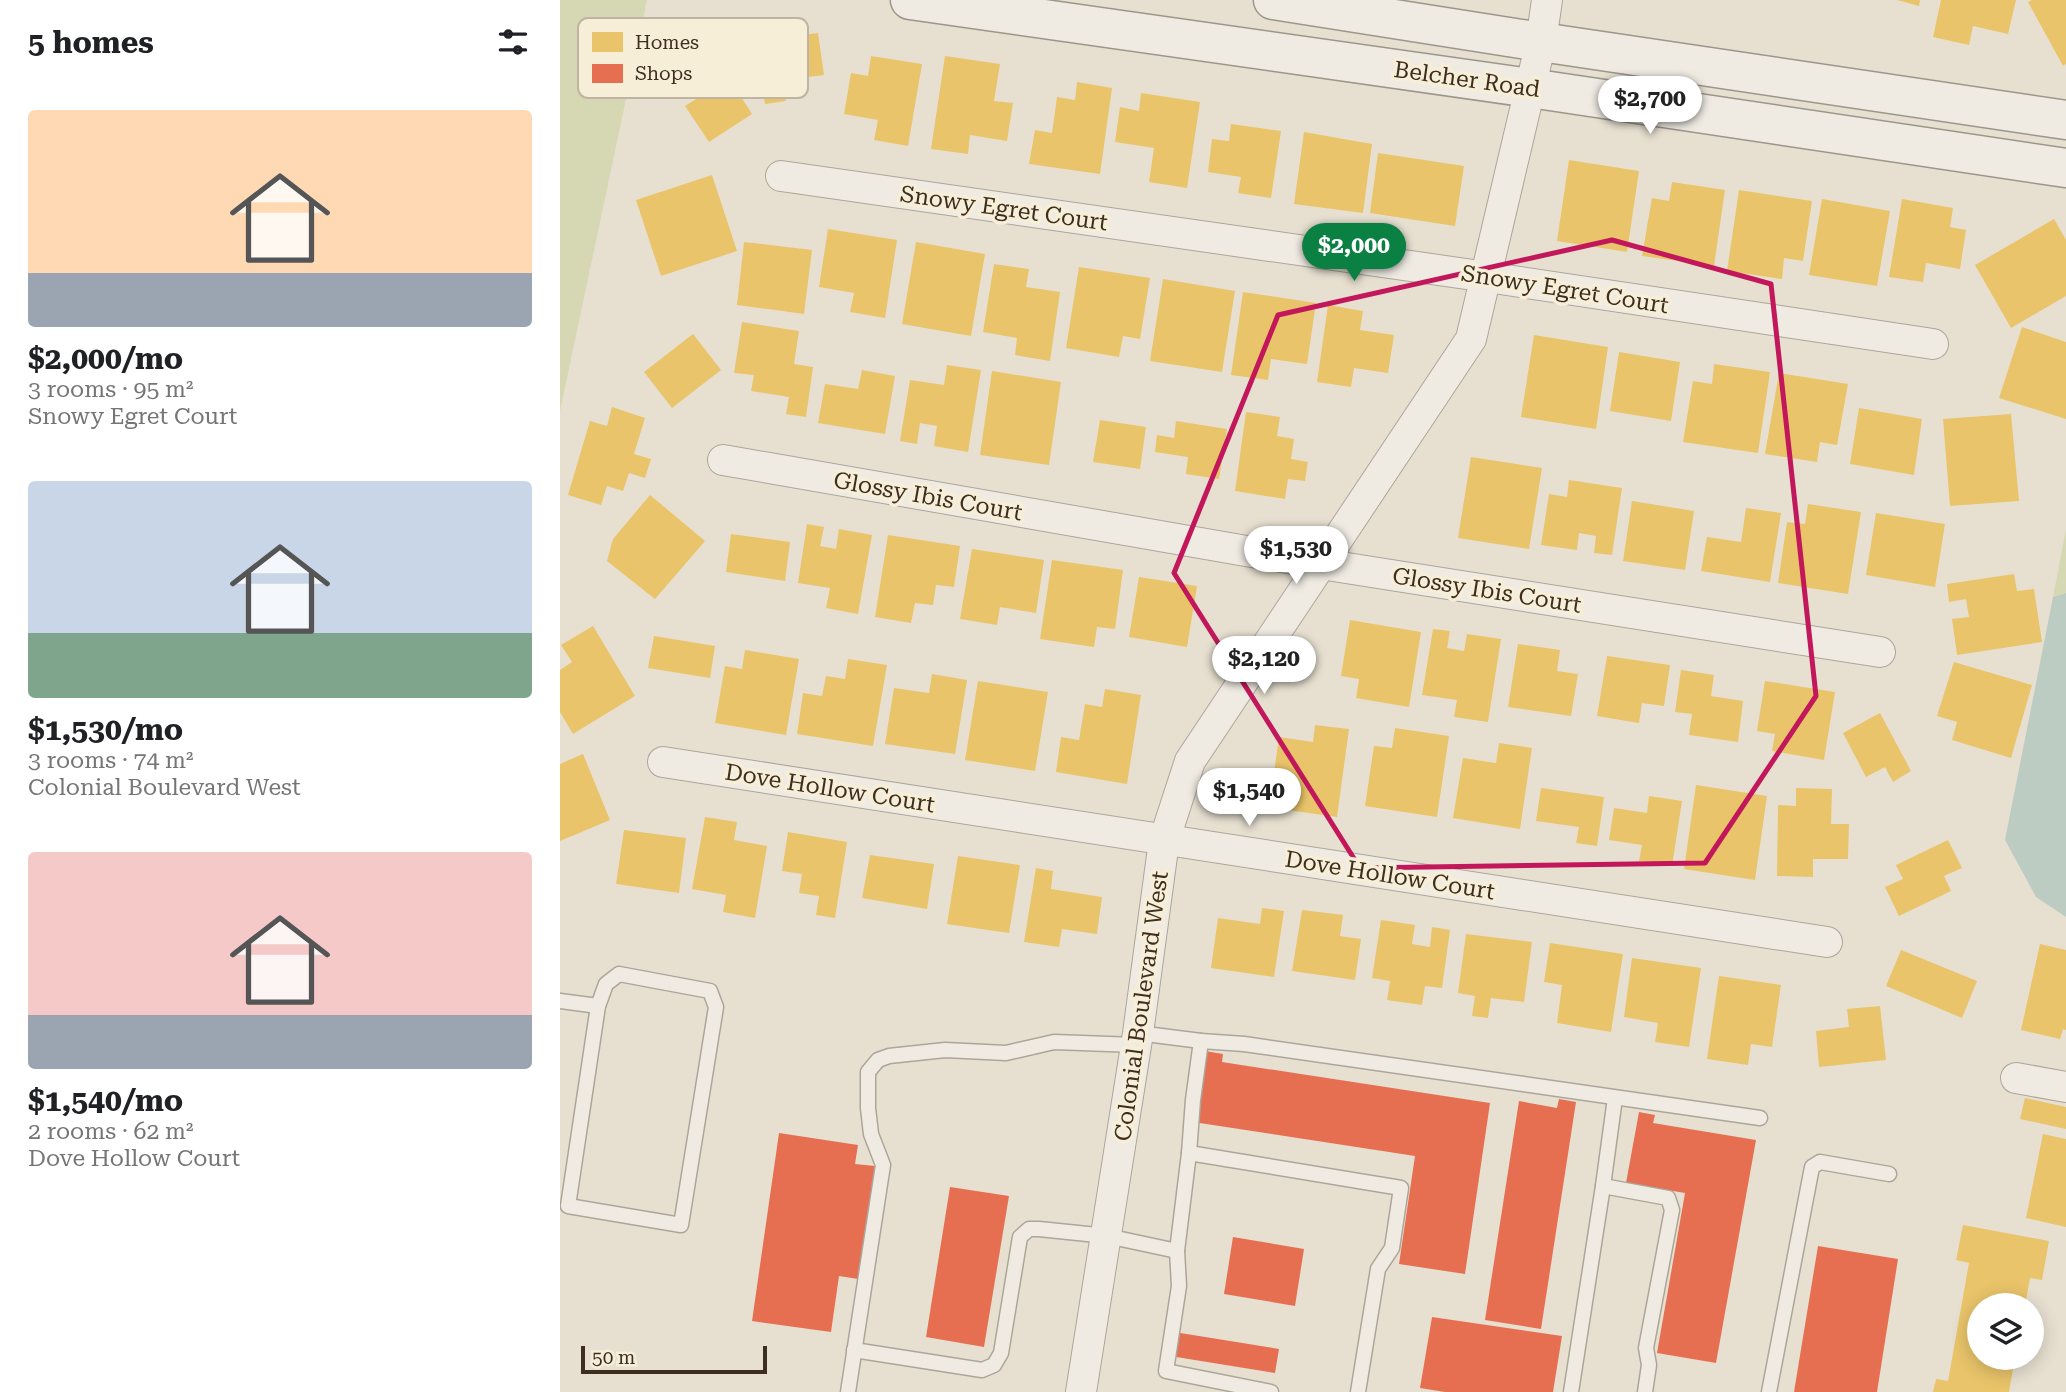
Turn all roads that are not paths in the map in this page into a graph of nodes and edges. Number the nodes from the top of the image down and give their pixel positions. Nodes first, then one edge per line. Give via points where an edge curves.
1 (910, 0) edge
2 (1273, 0) edge
3 (1547, 0) edge
4 (1541, 42) junction
5 (1530, 88) junction
6 (2066, 120) edge
7 (2066, 168) edge
8 (781, 176) dead end
9 (1487, 277) junction
10 (1933, 344) dead end
11 (723, 460) dead end
12 (1321, 564) junction
13 (1880, 652) dead end
14 (663, 762) dead end
15 (1164, 841) junction
16 (1827, 942) dead end
17 (560, 1001) edge
18 (598, 1006) junction
19 (1137, 1039) junction
20 (1201, 1041) junction
21 (2016, 1079) dead end
22 (2066, 1087) edge
23 (1615, 1098) junction
24 (1760, 1118) dead end
25 (1189, 1153) junction
26 (1889, 1174) dead end
27 (1603, 1186) junction
28 (1107, 1236) junction
29 (1177, 1251) junction
30 (854, 1350) junction
31 (848, 1392) edge
32 (1081, 1392) edge
33 (1271, 1392) edge
34 (1359, 1392) edge
35 (1571, 1392) edge
36 (1645, 1392) edge
37 (1769, 1392) edge

1 - 5 main road, Belcher Road
2 - 4 main road, Belcher Road
3 - 4 street, Colonial Boulevard West
4 - 5 street, Colonial Boulevard West
4 - 6 main road, Belcher Road
5 - 7 main road, Belcher Road
5 - 9 street, Colonial Boulevard West
8 - 9 street, Snowy Egret Court
9 - 10 street, Snowy Egret Court
9 - 12 street, Colonial Boulevard West via 1471,340
11 - 12 street, Glossy Ibis Court
12 - 13 street, Glossy Ibis Court
12 - 15 street, Colonial Boulevard West via 1190,761
14 - 15 street, Dove Hollow Court
15 - 16 street, Dove Hollow Court
15 - 19 street, Colonial Boulevard West
17 - 18 lane
18 - 18 lane via 606,984 619,974 710,991 716,1007 681,1224 568,1206
19 - 20 lane
19 - 28 street, Colonial Boulevard West
19 - 30 lane via 1054,1042 1006,1053 945,1050 878,1060 868,1072 868,1108 871,1134 883,1165
20 - 23 lane
20 - 25 lane
21 - 22 street
23 - 24 lane
23 - 27 lane
25 - 29 lane
25 - 34 lane via 1401,1188 1392,1248 1378,1269
26 - 37 lane via 1820,1162 1812,1167
27 - 35 lane
27 - 36 lane via 1668,1198 1672,1209 1646,1348
28 - 29 lane
28 - 30 lane via 1038,1229 1020,1237 1001,1353 994,1365 982,1370
28 - 32 street, Colonial Boulevard West
29 - 33 lane via 1179,1286 1166,1371
30 - 31 lane

